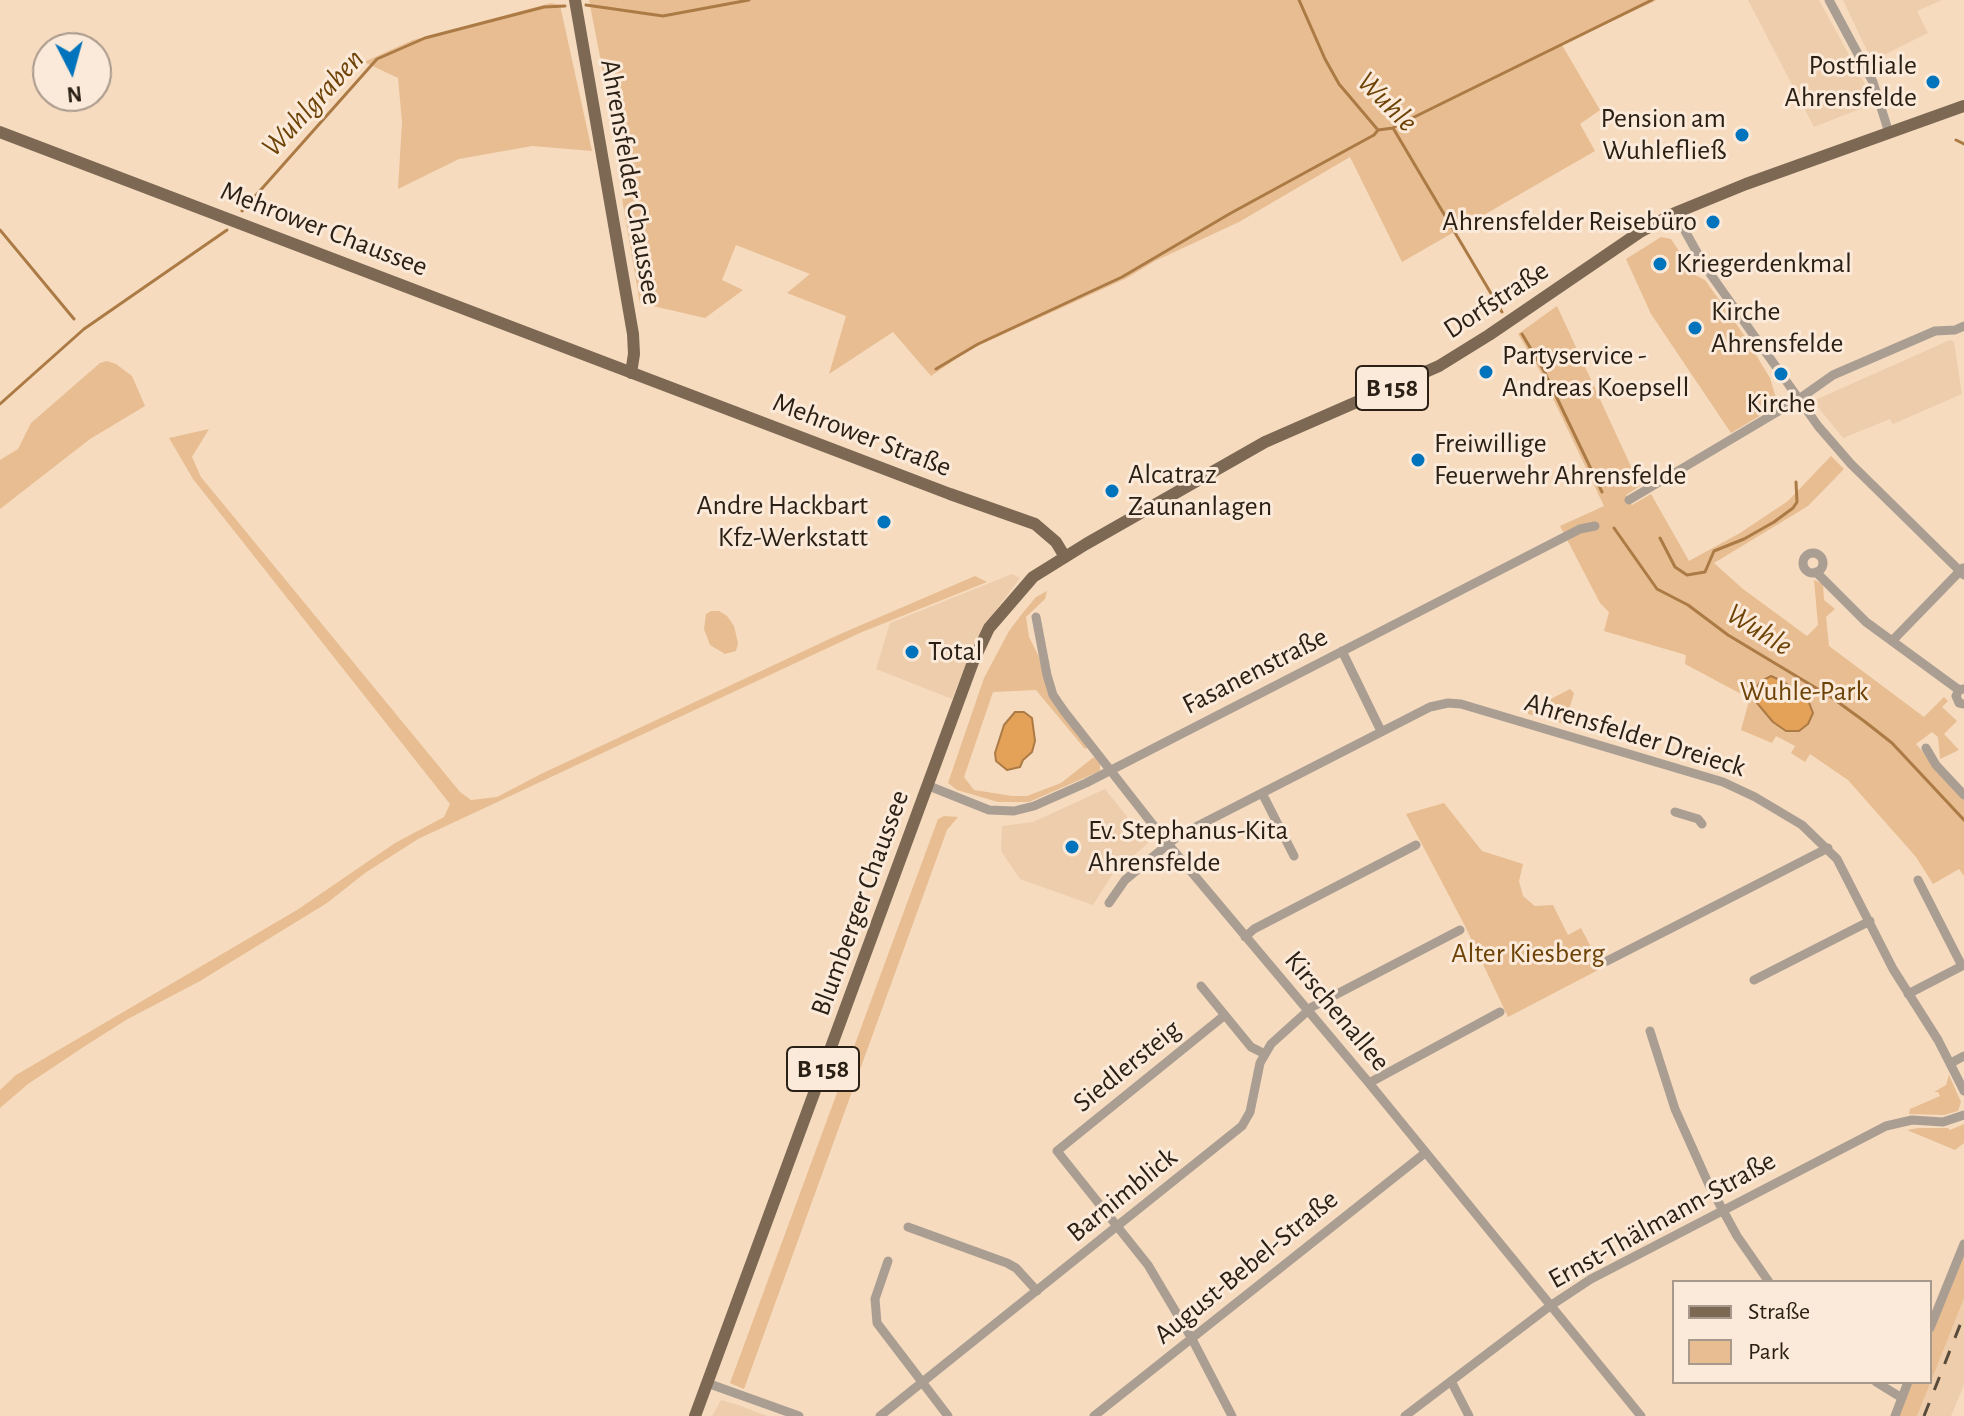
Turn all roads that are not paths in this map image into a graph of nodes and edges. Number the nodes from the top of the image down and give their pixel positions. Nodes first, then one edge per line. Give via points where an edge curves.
1 (575, 0) edge
2 (1829, 0) edge
3 (1964, 106) edge
4 (0, 132) edge
5 (1889, 133) junction
6 (1675, 213) junction
7 (1964, 326) edge
8 (631, 373) junction
9 (1799, 399) junction
10 (1629, 500) dead end
11 (1595, 526) dead end
12 (1065, 557) junction
13 (1963, 571) edge
14 (1816, 572) dead end
15 (1036, 617) dead end
16 (1893, 640) junction
17 (1342, 651) junction
18 (1962, 689) edge
19 (1964, 704) edge
20 (1381, 731) junction
21 (1926, 748) dead end
22 (1111, 770) junction
23 (929, 786) junction
24 (1262, 793) junction
25 (1964, 795) edge
26 (1675, 812) dead end
27 (1702, 824) dead end
28 (1168, 844) junction
29 (1416, 845) dead end
30 (1828, 848) junction
31 (1294, 856) dead end
32 (1918, 880) dead end
33 (1109, 903) dead end
34 (1870, 921) junction
35 (1460, 930) dead end
36 (1245, 937) junction
37 (1607, 961) dead end
38 (1963, 965) edge
39 (1754, 980) dead end
40 (1201, 986) dead end
41 (1908, 994) junction
42 (1307, 1011) junction
43 (1500, 1012) dead end
44 (1225, 1015) junction
45 (1650, 1031) dead end
46 (1265, 1054) junction
47 (1964, 1056) edge
48 (1951, 1063) junction
49 (1369, 1083) junction
50 (1964, 1091) edge
51 (1964, 1115) edge
52 (1425, 1153) junction
53 (1722, 1210) junction
54 (1118, 1226) junction
55 (908, 1227) dead end
56 (1964, 1244) edge
57 (888, 1261) dead end
58 (1768, 1280) edge
59 (1037, 1291) junction
60 (1550, 1306) junction
61 (1932, 1323) edge
62 (1192, 1339) junction
63 (1451, 1381) junction
64 (707, 1383) junction
65 (922, 1383) junction
66 (1879, 1384) edge
67 (1907, 1384) edge
68 (1902, 1398) junction
69 (695, 1416) edge
70 (799, 1416) edge
71 (880, 1416) edge
72 (948, 1416) edge
73 (1094, 1416) edge
74 (1232, 1416) edge
75 (1405, 1416) edge
76 (1469, 1416) edge
77 (1641, 1416) edge
78 (1895, 1416) edge

1 - 8 main road, Ahrensfelder Chaussee via 633,334
2 - 5 street via 1873,82
3 - 5 main road, Dorfstraße / B 158
4 - 8 main road, Mehrower Chaussee
5 - 6 main road, Dorfstraße / B 158
6 - 9 street via 1704,265
6 - 12 main road, Dorfstraße / B 158 via 1439,366 1265,442
7 - 9 street via 1935,331 1833,375
8 - 12 main road, Mehrower Straße via 1035,524
9 - 10 street
9 - 13 street via 1851,464
11 - 17 street, Fasanenstraße
12 - 23 main road, Blumberger Chaussee / B 158 via 1033,577 989,628
13 - 16 street
14 - 16 street via 1863,620
15 - 22 street, Kirschenallee via 1053,695
16 - 18 street
17 - 20 street
17 - 22 street, Fasanenstraße
18 - 19 street via 1956,699
20 - 24 street, Ahrensfelder Dreieck
20 - 30 street, Ahrensfelder Dreieck via 1437,704 1461,704 1723,782 1802,825
21 - 25 street
22 - 23 street, Fasanenstraße via 1014,811 989,810
22 - 28 street, Kirschenallee
23 - 64 main road, Blumberger Chaussee / B 158
24 - 28 street, Ahrensfelder Dreieck
24 - 31 street
26 - 27 street
28 - 33 street, Ahrensfelder Dreieck via 1125,880
28 - 36 street, Kirschenallee
29 - 36 street
30 - 34 street, Ahrensfelder Dreieck
30 - 37 street
32 - 38 street
34 - 39 street
34 - 41 street, Ahrensfelder Dreieck
35 - 42 street, Barnimblick
36 - 42 street, Kirschenallee
38 - 41 street
40 - 44 street
41 - 48 street, Ahrensfelder Dreieck
42 - 46 street, Barnimblick
42 - 49 street, Kirschenallee
43 - 49 street
44 - 46 street via 1251,1047
44 - 54 street, Siedlersteig via 1057,1151
45 - 53 street via 1675,1109
46 - 54 street, Barnimblick via 1242,1126
47 - 48 street
48 - 50 street, Ahrensfelder Dreieck
49 - 52 street, Kirschenallee
51 - 53 street, Ernst-Thälmann-Straße via 1943,1122 1890,1124
52 - 60 street, Kirschenallee
52 - 62 street, August-Bebel-Straße
53 - 58 street
53 - 60 street, Ernst-Thälmann-Straße
54 - 59 street, Barnimblick
54 - 62 street
55 - 59 street via 1007,1263
56 - 61 street
57 - 65 street via 875,1299 877,1323
59 - 65 street, Barnimblick
60 - 63 street, Ernst-Thälmann-Straße
60 - 77 street, Kirschenallee
62 - 73 street, August-Bebel-Straße
62 - 74 street
63 - 75 street, Ernst-Thälmann-Straße
63 - 76 street
64 - 69 main road, Blumberger Chaussee / B 158
64 - 70 street
65 - 71 street, Barnimblick
65 - 72 street
66 - 68 street
67 - 68 street
68 - 78 street

